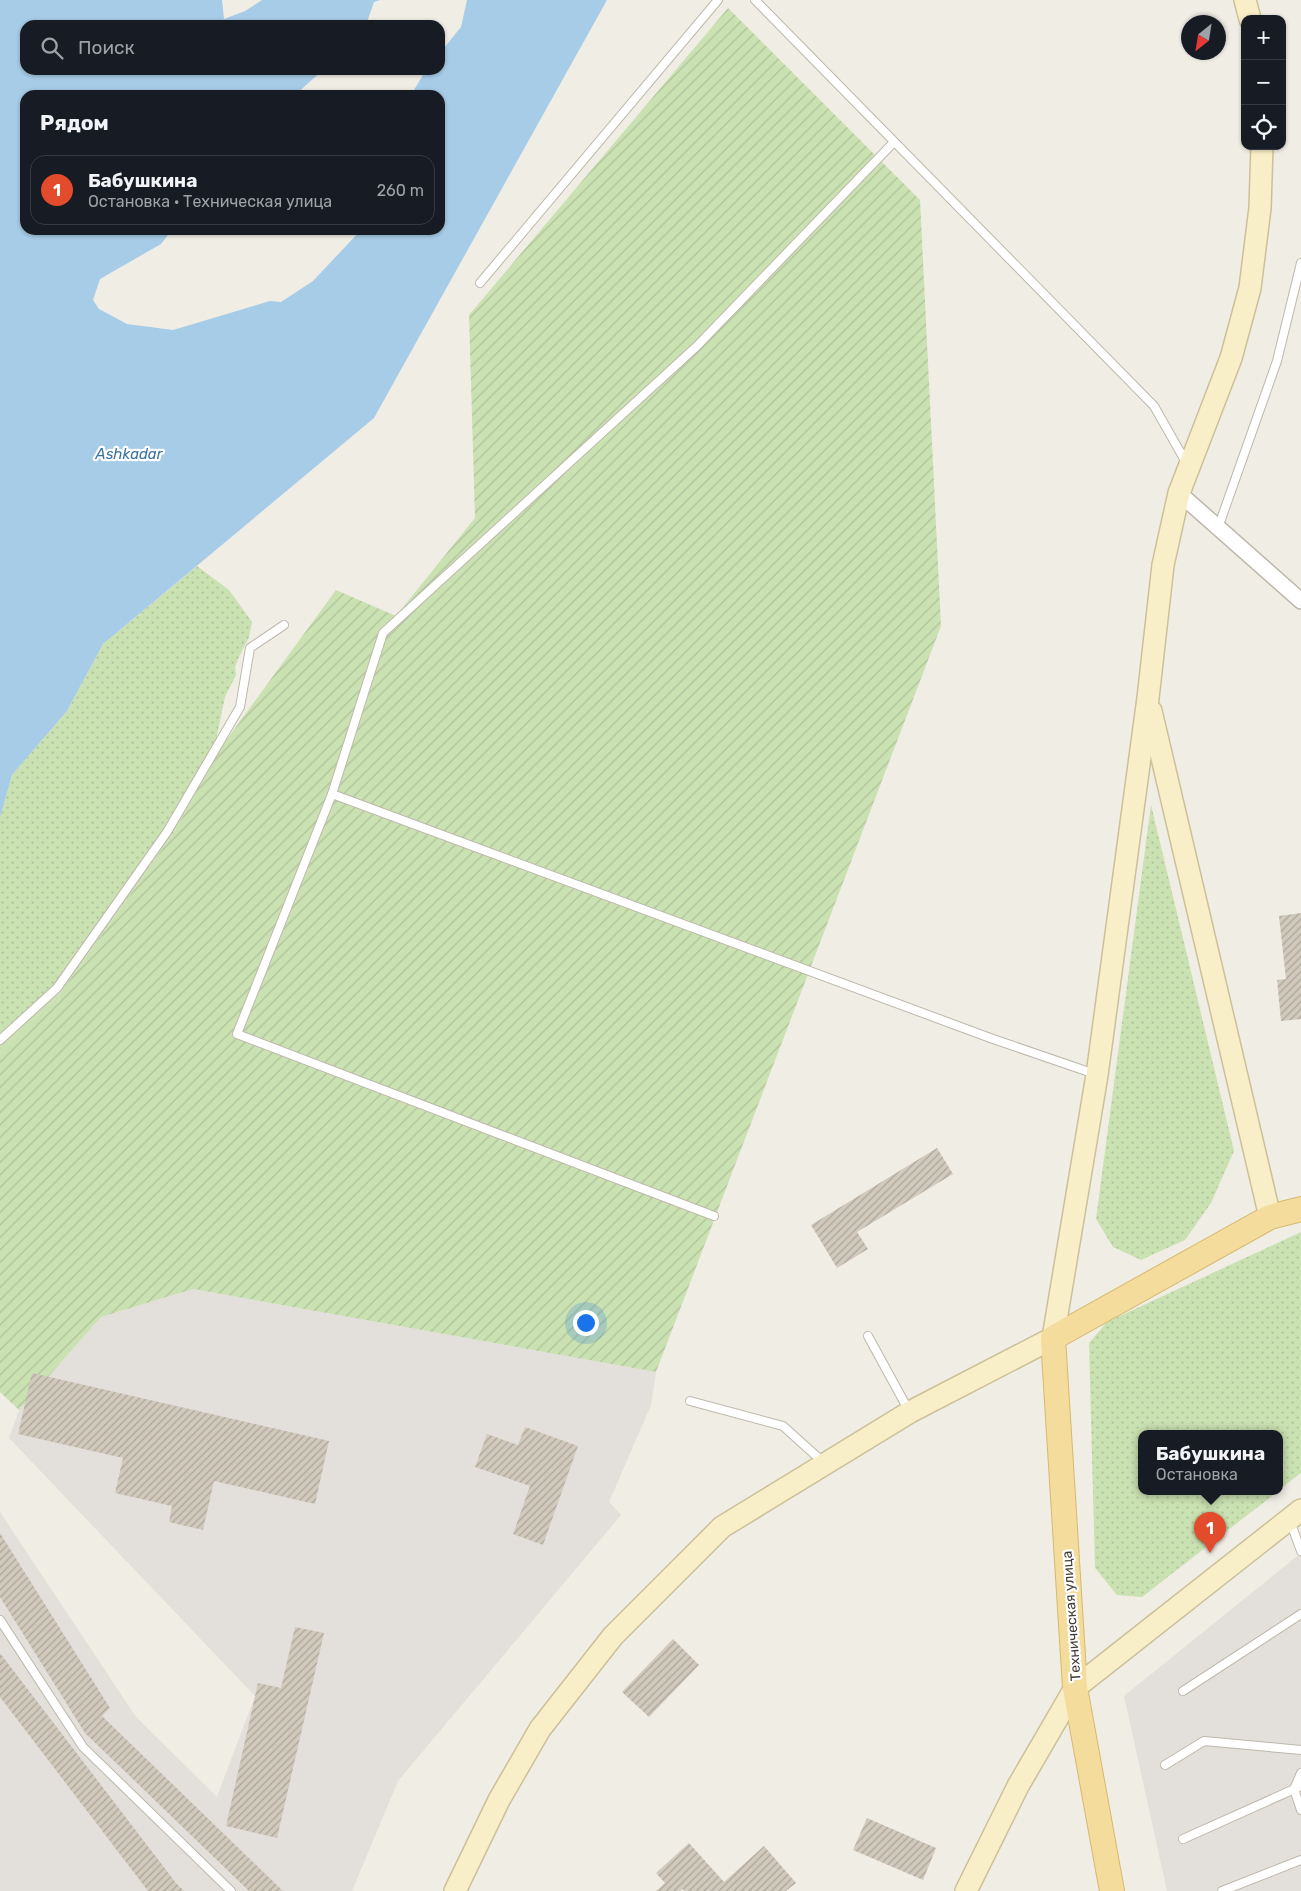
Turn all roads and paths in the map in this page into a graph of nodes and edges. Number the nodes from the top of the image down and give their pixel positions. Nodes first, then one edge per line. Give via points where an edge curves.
1 (718, 0) edge
2 (755, 0) edge
3 (1245, 0) edge
4 (1249, 15) edge
5 (894, 142) junction
6 (1262, 150) edge
7 (1301, 263) edge
8 (480, 283) dead end
9 (1188, 465) junction
10 (1179, 493) junction
11 (1218, 528) junction
12 (1301, 601) edge
13 (284, 625) dead end
14 (1148, 698) junction
15 (332, 794) junction
16 (0, 1040) edge
17 (1097, 1075) junction
18 (1301, 1209) edge
19 (714, 1216) dead end
20 (1270, 1217) junction
21 (868, 1336) dead end
22 (1053, 1338) junction
23 (690, 1401) dead end
24 (910, 1412) junction
25 (825, 1464) junction
26 (1295, 1514) edge
27 (1301, 1551) edge
28 (1301, 1614) edge
29 (0, 1620) edge
30 (1075, 1688) junction
31 (1183, 1691) dead end
32 (1301, 1750) edge
33 (1164, 1765) dead end
34 (1301, 1773) edge
35 (1298, 1787) edge
36 (1301, 1810) edge
37 (1184, 1839) dead end
38 (1301, 1860) edge
39 (231, 1891) edge
40 (455, 1891) edge
41 (966, 1891) edge
42 (1112, 1891) edge
43 (1222, 1891) edge

1 - 8 lane
2 - 5 lane
3 - 4 main road
5 - 9 lane via 1154,406
5 - 15 lane via 697,346 384,633
6 - 9 main road via 1260,208 1250,288 1231,358
7 - 11 lane via 1277,361
9 - 10 main road
10 - 11 street
10 - 14 main road via 1163,565
11 - 12 street
13 - 16 lane via 250,648 240,707 167,832 57,988
14 - 17 main road
14 - 20 main road
15 - 17 lane
15 - 19 lane via 237,1034
17 - 22 main road
18 - 20 main road
20 - 22 main road
21 - 24 lane
22 - 24 main road
22 - 30 main road, Техническая улица
23 - 25 lane via 783,1426
24 - 25 main road
25 - 40 main road via 722,1527 613,1636 540,1729 499,1800
26 - 27 lane
26 - 30 main road
28 - 31 lane
29 - 39 lane via 83,1746
30 - 41 main road via 1018,1786
30 - 42 main road, Техническая улица
32 - 33 lane via 1204,1741
34 - 35 lane
35 - 36 lane
35 - 37 lane
38 - 43 lane

